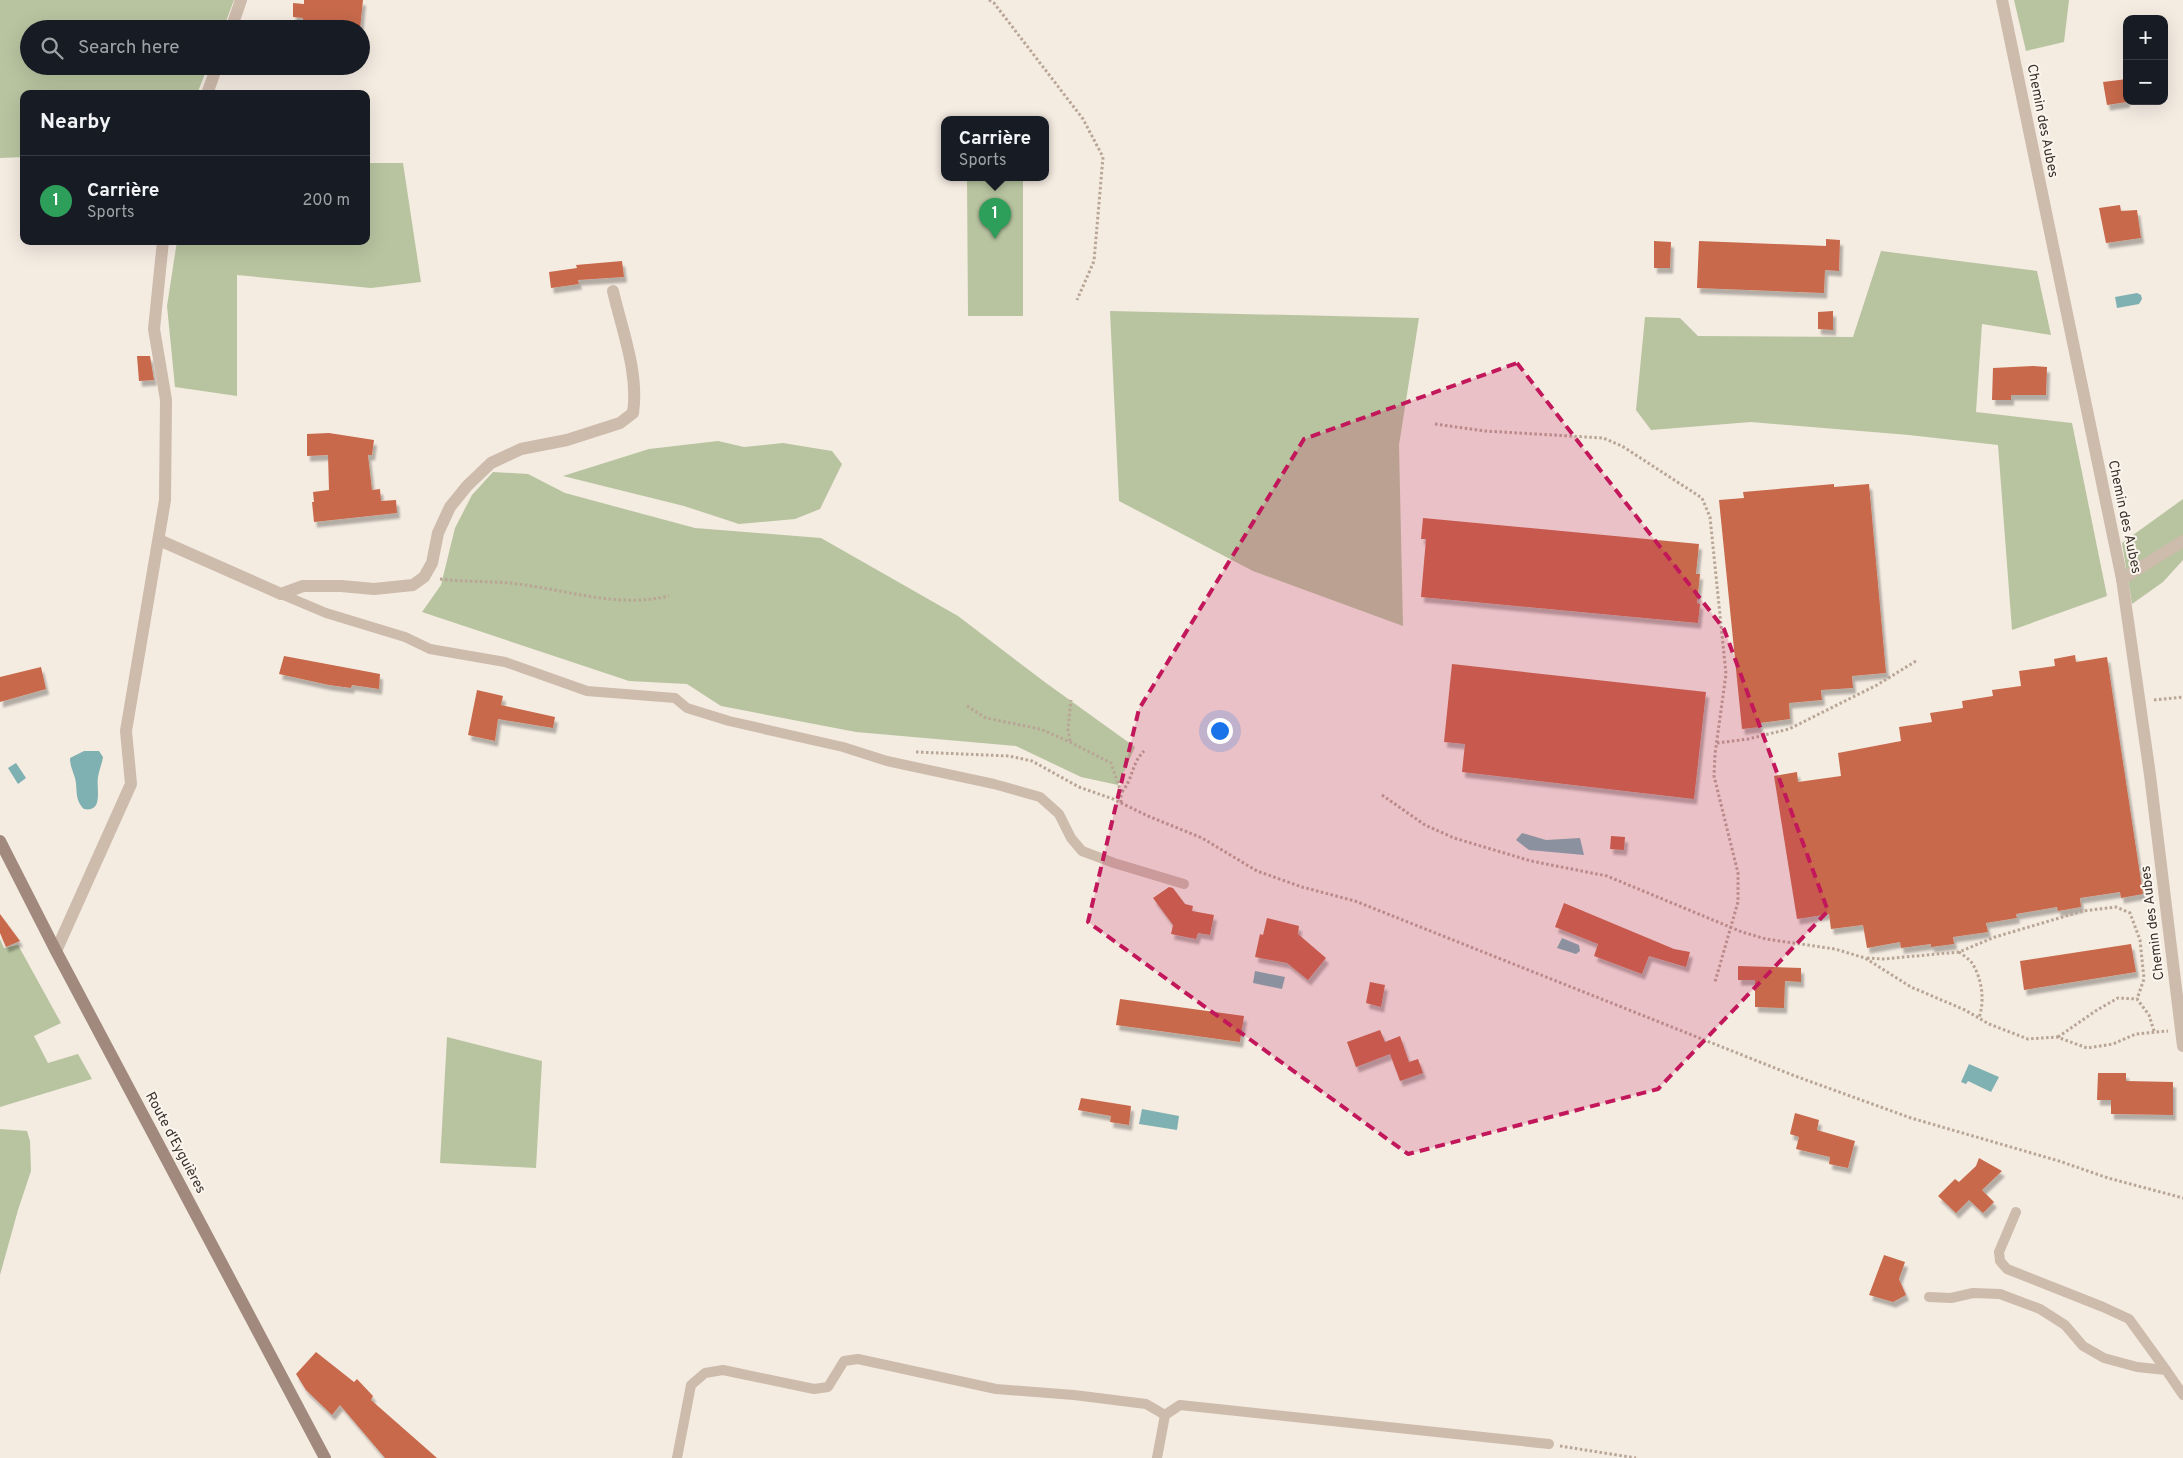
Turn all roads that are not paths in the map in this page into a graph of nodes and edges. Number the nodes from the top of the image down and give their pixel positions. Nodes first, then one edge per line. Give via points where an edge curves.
1 (241, 0) edge
2 (2002, 0) edge
3 (234, 20) edge
4 (214, 75) edge
5 (208, 90) edge
6 (163, 245) edge
7 (613, 290) dead end
8 (159, 540) junction
9 (2183, 541) edge
10 (2122, 580) junction
11 (281, 594) junction
12 (0, 842) edge
13 (1184, 884) dead end
14 (56, 951) junction
15 (2183, 1046) edge
16 (2016, 1212) dead end
17 (1929, 1297) dead end
18 (2166, 1370) junction
19 (2183, 1395) edge
20 (1165, 1415) junction
21 (1549, 1444) road end
22 (325, 1458) edge
23 (676, 1458) edge
24 (1157, 1458) edge

1 - 3 street
2 - 10 street, Chemin des Aubes
4 - 5 street
6 - 8 street via 154,329 166,400 165,500
7 - 11 street via 633,377 633,413 620,423 567,440 521,449 491,462 450,507 438,533 432,563 424,577 413,585 374,589 303,586
8 - 11 street
8 - 14 street via 126,731 132,784
9 - 10 street
10 - 15 street, Chemin des Aubes
11 - 13 lane via 326,613 406,637 430,649 505,662 587,690 675,698 687,708 729,721 1040,797 1060,814 1071,838 1082,851
12 - 14 main road, Route d'Eyguières
14 - 22 main road, Route d'Eyguières
16 - 18 lane via 1999,1252 2000,1261 2007,1269 2129,1319
17 - 18 lane via 2000,1294 2040,1309 2065,1325 2083,1346 2104,1358 2137,1367
18 - 19 lane
20 - 21 lane via 1180,1405
20 - 23 lane via 1146,1404 996,1389 858,1359 844,1361 828,1387 814,1389 723,1370 705,1373 691,1386
20 - 24 lane

